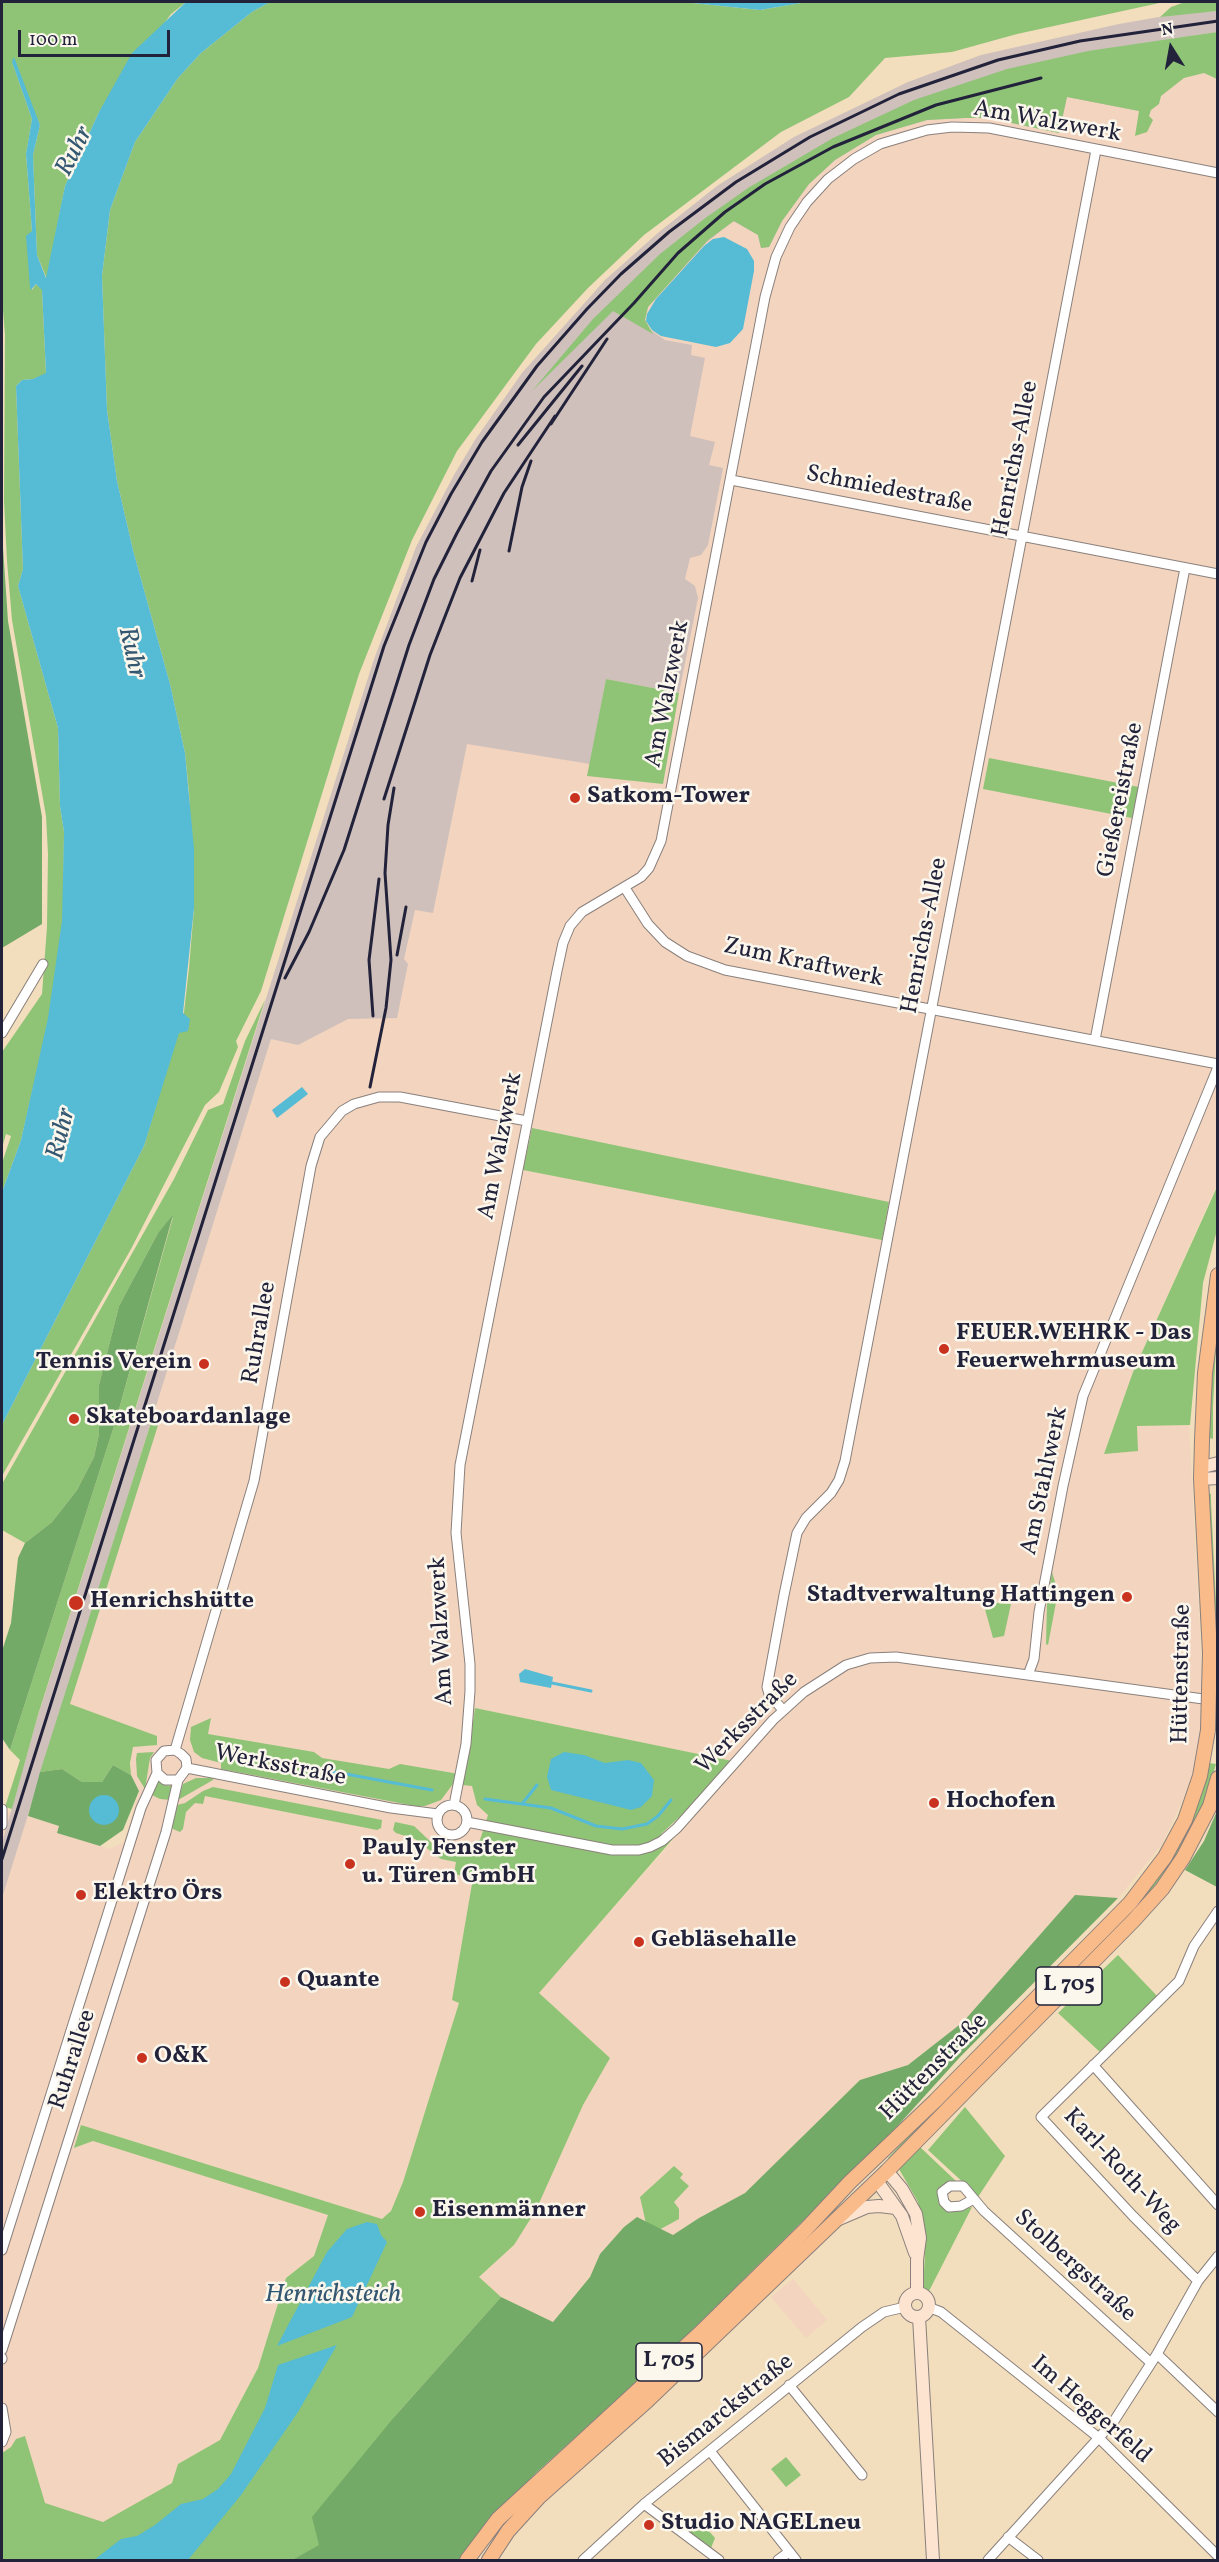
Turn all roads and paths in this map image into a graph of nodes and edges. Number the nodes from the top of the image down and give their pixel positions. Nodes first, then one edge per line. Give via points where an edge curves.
1 (1095, 150) junction
2 (1218, 173) edge
3 (731, 480) junction
4 (1022, 536) junction
5 (1185, 568) junction
6 (1218, 574) edge
7 (625, 888) junction
8 (43, 964) dead end
9 (932, 1010) junction
10 (2, 1033) edge
11 (1095, 1040) junction
12 (1218, 1065) edge
13 (527, 1120) junction
14 (1218, 1275) edge
15 (1218, 1463) edge
16 (1202, 1473) junction
17 (1218, 1478) edge
18 (1028, 1675) junction
19 (1218, 1701) edge
20 (783, 1710) junction
21 (175, 1750) junction
22 (187, 1768) junction
23 (157, 1773) junction
24 (178, 1779) junction
25 (1218, 1779) edge
26 (454, 1805) junction
27 (2, 1809) edge
28 (438, 1814) junction
29 (467, 1822) junction
30 (2, 1825) edge
31 (1218, 1911) edge
32 (1093, 2065) junction
33 (871, 2164) junction
34 (887, 2171) junction
35 (877, 2181) junction
36 (972, 2199) dead end
37 (1218, 2205) edge
38 (896, 2208) junction
39 (835, 2220) junction
40 (2, 2250) edge
41 (1218, 2256) edge
42 (917, 2260) junction
43 (1198, 2281) junction
44 (917, 2293) junction
45 (905, 2307) junction
46 (928, 2307) junction
47 (919, 2317) junction
48 (2, 2350) edge
49 (1157, 2354) junction
50 (1151, 2363) junction
51 (789, 2385) junction
52 (2, 2408) edge
53 (1218, 2412) edge
54 (1099, 2438) junction
55 (2, 2442) edge
56 (710, 2451) junction
57 (862, 2475) dead end
58 (644, 2504) junction
59 (1008, 2537) junction
60 (789, 2552) junction
61 (1218, 2556) edge
62 (468, 2560) edge
63 (489, 2560) edge
64 (583, 2560) edge
65 (719, 2560) edge
66 (778, 2560) edge
67 (796, 2560) edge
68 (933, 2560) edge
69 (988, 2560) edge
70 (1038, 2560) edge

1 - 2 street, Am Walzwerk
1 - 3 street, Am Walzwerk via 989,128 952,127 880,144 828,179 790,227 770,277
1 - 4 street, Henrichs-Allee
3 - 4 street, Schmiedestraße
3 - 7 street, Am Walzwerk via 661,841 649,868
4 - 5 street, Schmiedestraße
4 - 9 street, Henrichs-Allee
5 - 6 street, Schmiedestraße
5 - 11 street, Gießereistraße
7 - 9 street, Zum Kraftwerk via 648,924 665,942 687,956 710,965
7 - 13 street, Am Walzwerk via 582,912 570,926 563,943
8 - 10 street
9 - 11 street, Zum Kraftwerk
9 - 20 street, Henrichs-Allee via 845,1461 831,1493 797,1533 767,1680 769,1694
11 - 12 street, Zum Kraftwerk
12 - 18 street, Am Stahlwerk via 1083,1396
13 - 21 street, Ruhrallee via 400,1097 379,1097 342,1111 320,1137 309,1177 254,1481
13 - 26 street, Am Walzwerk via 460,1465 456,1533 470,1691 466,1744
14 - 16 main road, Hüttenstraße / L 705 via 1205,1373
15 - 16 street
16 - 17 street
16 - 33 main road, Hüttenstraße / L 705, bridge via 1210,1653 1208,1730 1194,1800 1175,1840 1154,1874 1102,1933
18 - 19 street, Werksstraße
18 - 20 street, Werksstraße via 896,1657 870,1658 832,1672
20 - 29 street, Werksstraße via 677,1828 650,1847 612,1850
21 - 22 street via 184,1757
21 - 23 street, Ruhrallee via 159,1755
22 - 24 street, Ruhrallee
22 - 28 street, Werksstraße
23 - 24 street via 165,1780
23 - 40 street, Ruhrallee via 141,1808
24 - 48 street, Ruhrallee via 163,1842
25 - 34 main road, Hüttenstraße / L 705 via 1200,1827 1162,1889
26 - 28 street via 444,1806
26 - 29 street via 464,1811
27 - 30 street
28 - 29 street via 437,1824 448,1834 462,1831
31 - 32 street via 1194,1946 1179,1981
32 - 37 street
32 - 43 street, Karl-Roth-Weg via 1041,2117
33 - 34 main road
33 - 35 main road
33 - 62 main road, L 705 via 699,2334 498,2519
34 - 35 main road, L 705
34 - 42 street via 916,2214 920,2238
35 - 38 street
35 - 39 main road, L 705
36 - 50 street, Stolbergstraße
38 - 39 street via 867,2207
38 - 42 street via 908,2229
39 - 63 main road, L 705 via 647,2401 539,2497 508,2531
41 - 43 street
42 - 44 street
43 - 49 street
44 - 45 street via 908,2297
44 - 46 street via 926,2298
45 - 47 street via 911,2316
45 - 51 street, Bismarckstraße via 872,2319
46 - 47 street
46 - 54 street, Im Heggerfeld via 941,2312
47 - 68 street
49 - 50 street
49 - 53 street
50 - 54 street
51 - 56 street, Bismarckstraße
51 - 57 street
52 - 55 street via 6,2432
54 - 59 street
54 - 61 street, Im Heggerfeld
56 - 58 street, Bismarckstraße
56 - 60 street
58 - 64 street, Bismarckstraße
58 - 65 street
59 - 69 street
59 - 70 street
60 - 66 street
60 - 67 street

